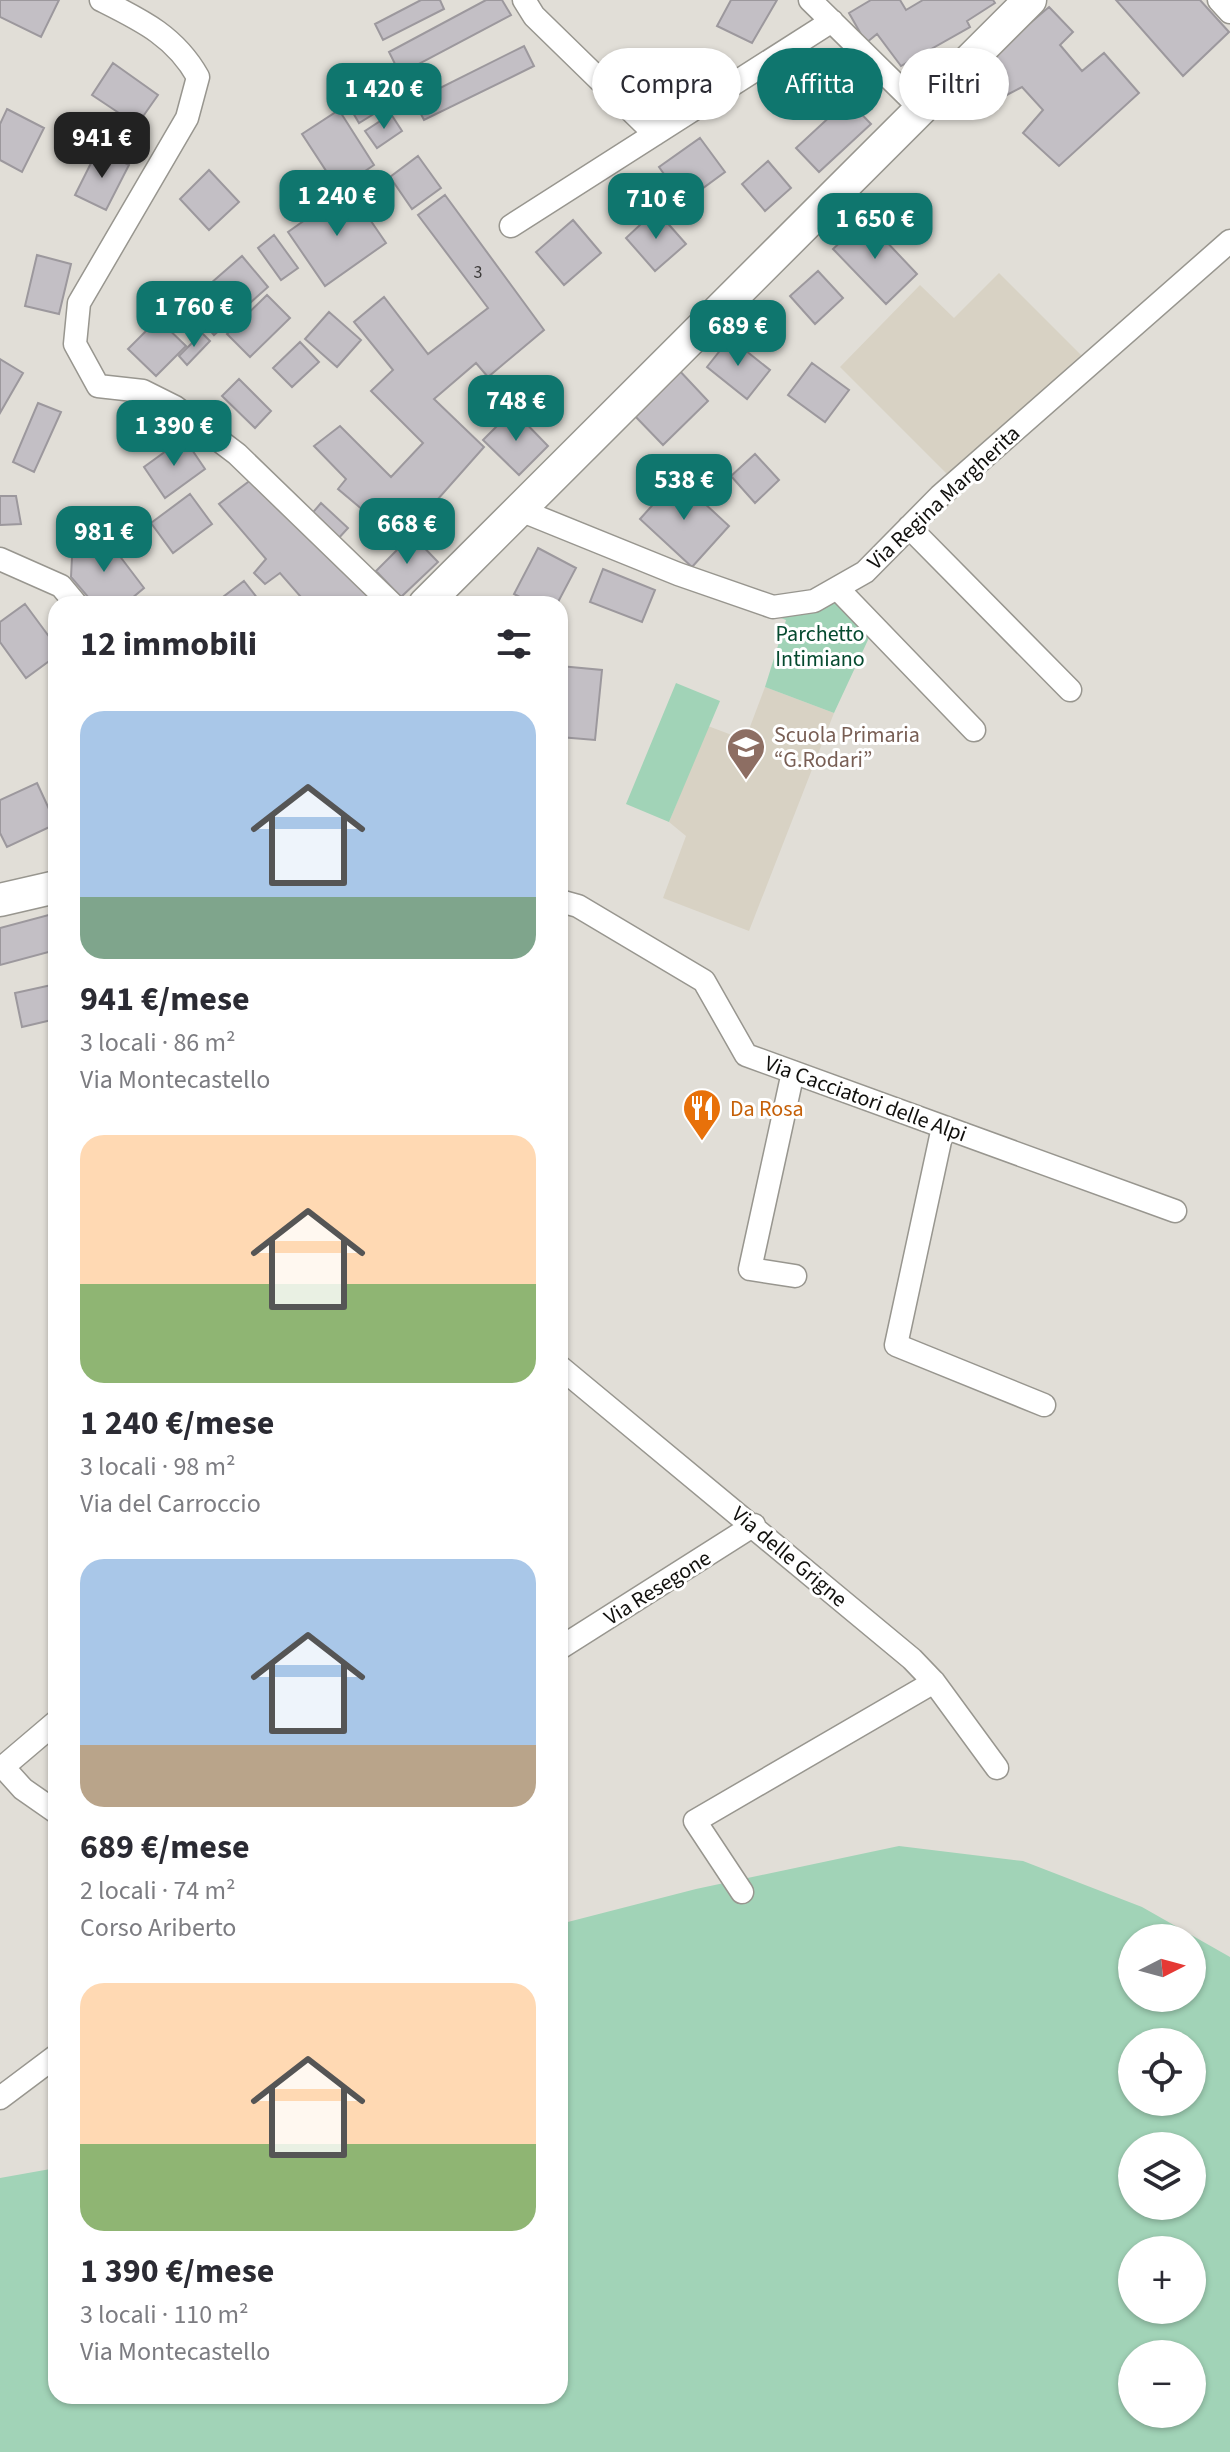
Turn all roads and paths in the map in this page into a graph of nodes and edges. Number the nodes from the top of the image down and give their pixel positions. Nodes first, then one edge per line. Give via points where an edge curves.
1 (101, 0) edge
2 (524, 0) edge
3 (810, 0) edge
4 (1030, 0) edge
5 (1219, 0) edge
6 (1230, 12) edge
7 (832, 21) junction
8 (982, 48) edge
9 (899, 87) edge
10 (910, 120) edge
11 (655, 134) junction
12 (511, 226) dead end
13 (1230, 241) edge
14 (520, 510) junction
15 (909, 527) junction
16 (0, 559) edge
17 (837, 588) junction
18 (69, 596) edge
19 (384, 596) edge
20 (433, 596) edge
21 (1070, 690) dead end
22 (974, 730) dead end
23 (48, 889) edge
24 (0, 900) edge
25 (568, 903) edge
26 (793, 1072) junction
27 (943, 1127) junction
28 (1175, 1211) dead end
29 (795, 1276) dead end
30 (568, 1374) edge
31 (1044, 1405) dead end
32 (754, 1525) junction
33 (568, 1643) edge
34 (934, 1682) junction
35 (48, 1729) edge
36 (997, 1768) dead end
37 (48, 1806) edge
38 (742, 1892) dead end
39 (48, 2062) edge
40 (0, 2098) edge

1 - 19 street via 184,51 198,77 187,118 79,303 75,344 98,386 143,391 175,407 237,454
2 - 11 street via 534,16
3 - 7 street
4 - 8 street
5 - 6 street
7 - 9 street
7 - 11 street
10 - 14 street
11 - 12 street
13 - 15 street, Via Regina Margherita via 1050,396
14 - 17 street, Via Regina Margherita via 773,607 814,601
14 - 20 street
15 - 17 street, Via Regina Margherita via 865,572
15 - 21 street
16 - 18 street via 61,586
17 - 22 street
23 - 24 street
25 - 26 street, Via Cacciatori delle Alpi via 704,981 746,1055
26 - 27 street, Via Cacciatori delle Alpi
26 - 29 street via 750,1269
27 - 28 street, Via Cacciatori delle Alpi
27 - 31 street via 896,1345
30 - 32 street, Via delle Grigne
32 - 33 street, Via Resegone
32 - 34 street, Via delle Grigne
34 - 36 street, Via delle Grigne
34 - 38 street via 695,1821
35 - 37 street via 3,1767
39 - 40 street

